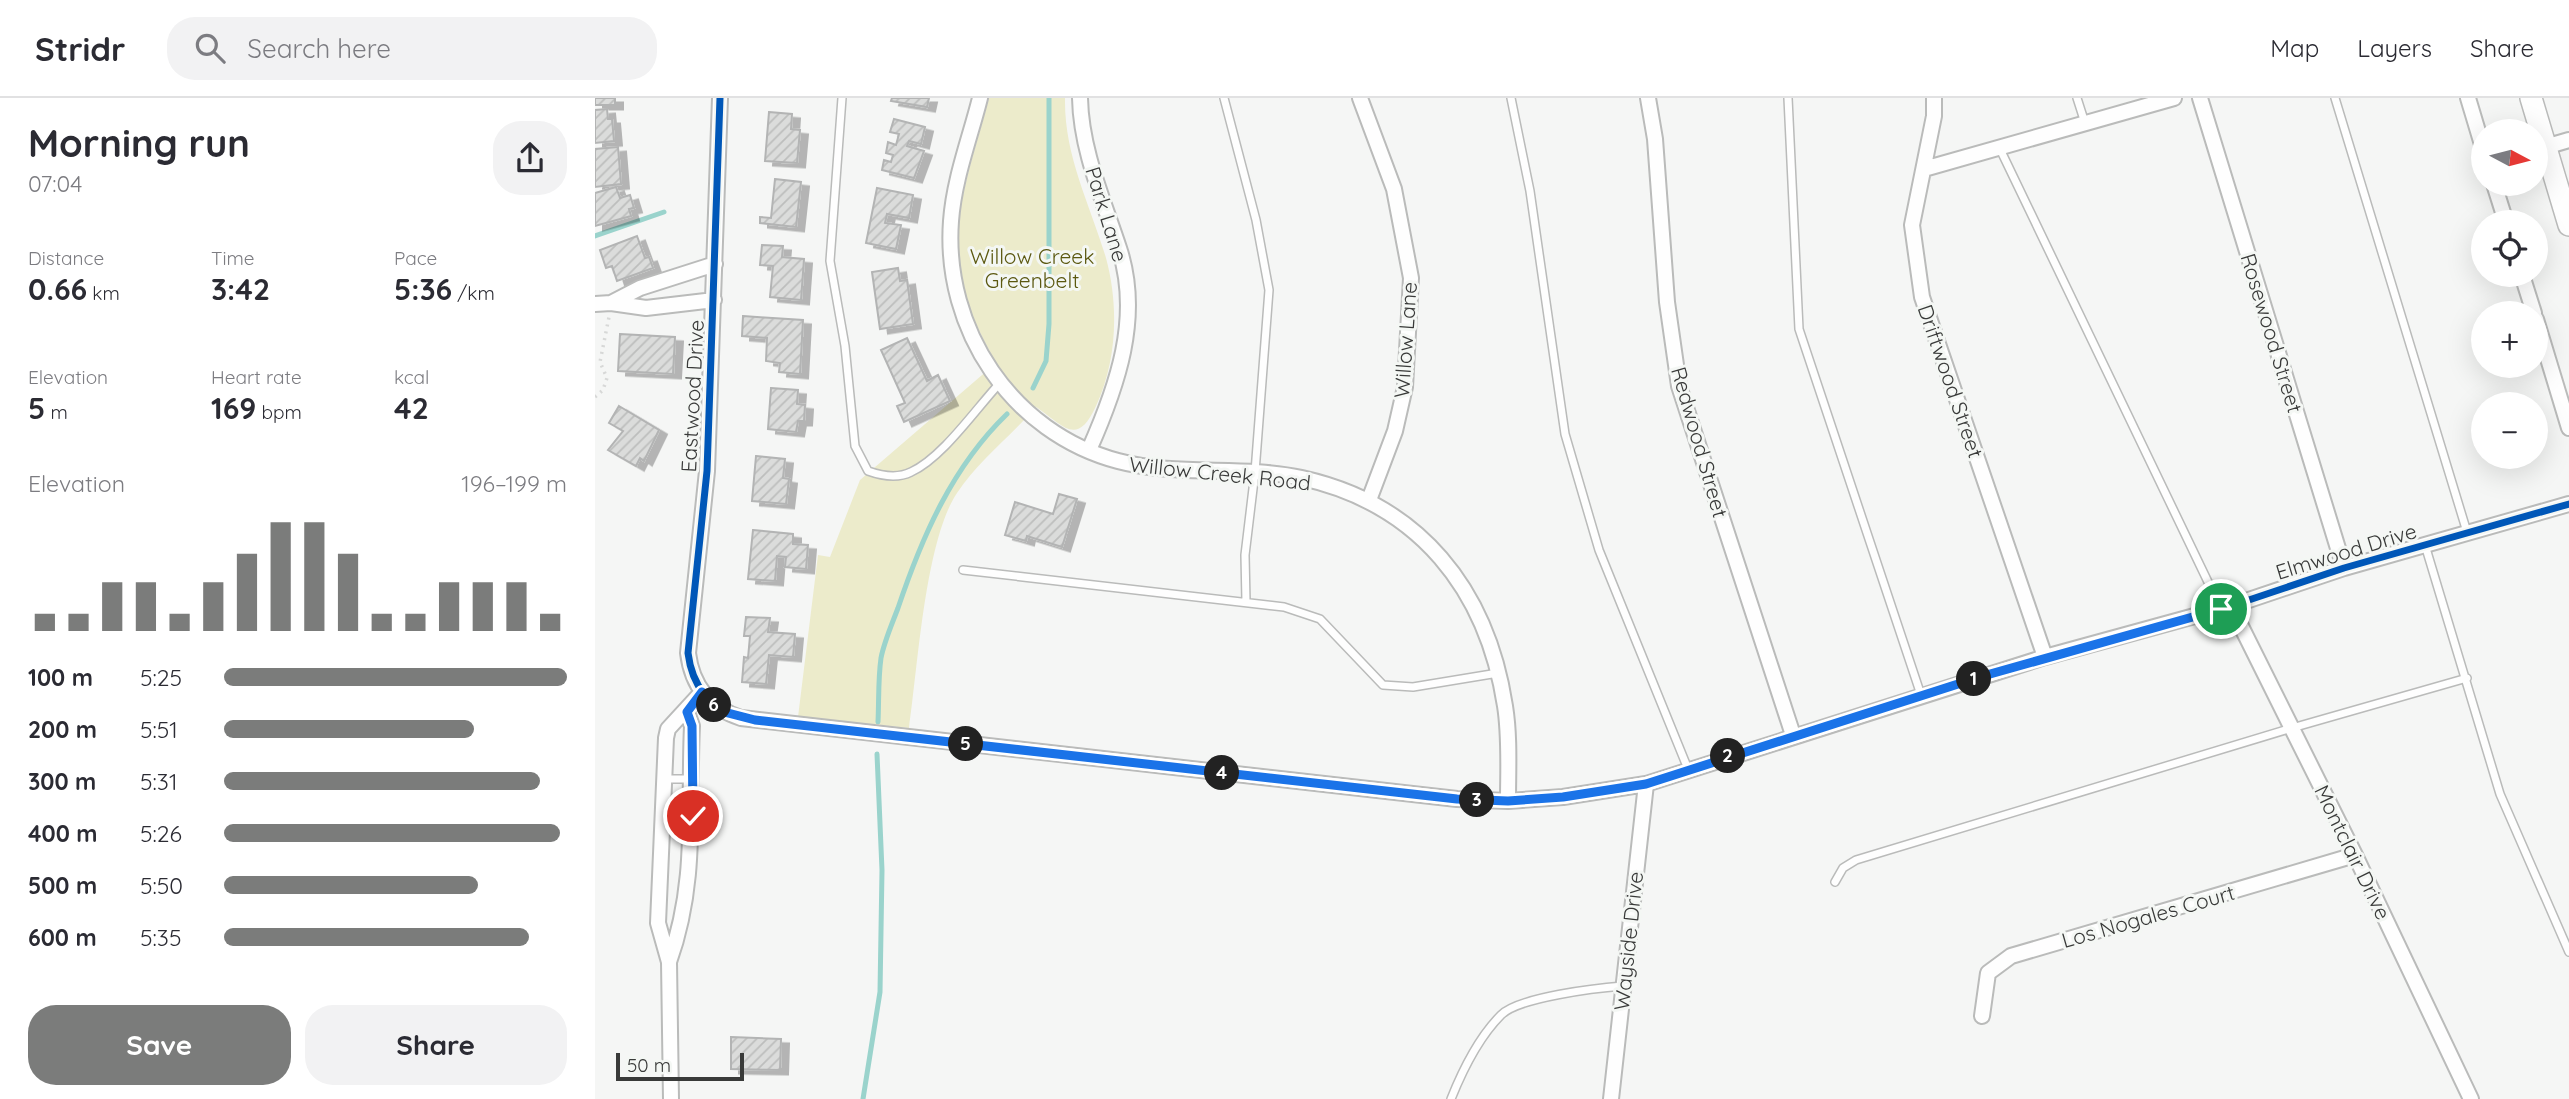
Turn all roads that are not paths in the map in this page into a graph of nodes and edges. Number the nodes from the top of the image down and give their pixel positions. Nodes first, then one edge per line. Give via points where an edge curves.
1 (720, 98) edge
2 (842, 98) edge
3 (980, 98) edge
4 (1080, 98) edge
5 (1224, 98) edge
6 (1360, 98) edge
7 (1511, 98) edge
8 (1647, 98) edge
9 (1788, 98) edge
10 (1934, 98) edge
11 (2077, 98) edge
12 (2174, 98) edge
13 (2200, 98) edge
14 (2335, 98) edge
15 (2468, 98) edge
16 (2531, 98) edge
17 (2474, 119) edge
18 (2537, 119) edge
19 (2085, 124) junction
20 (2569, 140) edge
21 (2548, 146) edge
22 (2000, 149) junction
23 (2548, 157) edge
24 (1924, 169) junction
25 (2569, 225) edge
26 (715, 264) junction
27 (714, 300) junction
28 (604, 303) edge
29 (2548, 359) edge
30 (999, 384) junction
31 (2569, 428) edge
32 (1089, 450) junction
33 (1255, 472) junction
34 (1369, 500) junction
35 (2569, 504) edge
36 (2467, 532) junction
37 (2425, 544) junction
38 (2344, 568) junction
39 (963, 570) dead end
40 (1246, 602) junction
41 (2226, 607) junction
42 (2045, 657) junction
43 (1498, 673) junction
44 (2467, 678) junction
45 (702, 692) junction
46 (1921, 695) junction
47 (687, 712) junction
48 (2291, 728) junction
49 (1793, 735) junction
50 (1688, 769) junction
51 (664, 779) junction
52 (693, 779) junction
53 (1646, 784) junction
54 (1508, 801) junction
55 (663, 814) junction
56 (693, 816) junction
57 (2355, 855) junction
58 (1835, 882) dead end
59 (2569, 952) edge
60 (669, 962) junction
61 (1623, 986) junction
62 (1982, 1016) dead end
63 (671, 1099) edge
64 (1451, 1099) edge
65 (1611, 1099) edge
66 (2470, 1099) edge

1 - 26 street, Eastwood Drive
2 - 30 lane via 830,261 855,446 868,471 886,477 910,473 932,457
3 - 30 street, Willow Creek Road via 953,209 952,261 973,342
4 - 32 street, Park Lane via 1088,151 1121,251 1128,295 1126,346 1111,402
5 - 33 lane via 1269,290
6 - 34 street, Willow Lane via 1394,189 1411,278 1405,387 1395,431
7 - 50 lane via 1530,191 1565,434 1599,550
8 - 49 street, Redwood Street via 1679,386
9 - 46 lane via 1799,329
10 - 24 street, Driftwood Street
11 - 19 lane
12 - 19 street
13 - 38 street, Rosewood Street
14 - 36 lane
15 - 17 street
16 - 18 main road
19 - 22 street
20 - 21 street
22 - 24 street
22 - 41 lane
23 - 25 main road
24 - 42 street, Driftwood Street via 1912,225 1922,298
26 - 27 street, Eastwood Drive
26 - 28 street
27 - 28 street via 646,308
27 - 45 street, Eastwood Drive via 707,471 688,653
29 - 31 street
30 - 32 street, Willow Creek Road via 1036,419
32 - 33 street, Willow Creek Road via 1156,468
33 - 34 street, Willow Creek Road via 1301,478
33 - 40 lane via 1245,555
34 - 43 street, Willow Creek Road via 1445,559 1467,592
35 - 36 street, Elmwood Drive
36 - 37 street, Elmwood Drive
37 - 38 street, Elmwood Drive
37 - 44 lane
38 - 41 street, Elmwood Drive
39 - 40 lane
40 - 43 lane via 1284,607 1320,619 1383,685 1413,687
41 - 42 street, Elmwood Drive
41 - 48 street, Montclair Drive
42 - 46 street, Elmwood Drive
43 - 54 street, Willow Creek Road via 1505,707
44 - 48 lane
44 - 59 lane via 2500,794
45 - 47 street
45 - 54 street, Elmwood Drive via 728,713 755,720
46 - 49 street, Elmwood Drive
47 - 51 street via 668,729
47 - 52 street via 692,726
48 - 57 street, Montclair Drive
48 - 58 lane via 1856,860 1843,868
49 - 50 street, Elmwood Drive
50 - 53 street, Elmwood Drive
51 - 52 lane
51 - 55 street
52 - 56 street
53 - 54 street, Elmwood Drive
53 - 61 street, Wayside Drive
55 - 56 lane
55 - 60 street via 657,923
56 - 60 street via 681,930
57 - 62 street, Los Nogales Court via 2011,956 1988,973
57 - 66 street, Montclair Drive
60 - 63 street
61 - 64 lane via 1550,997 1503,1013 1467,1060
61 - 65 street, Wayside Drive

